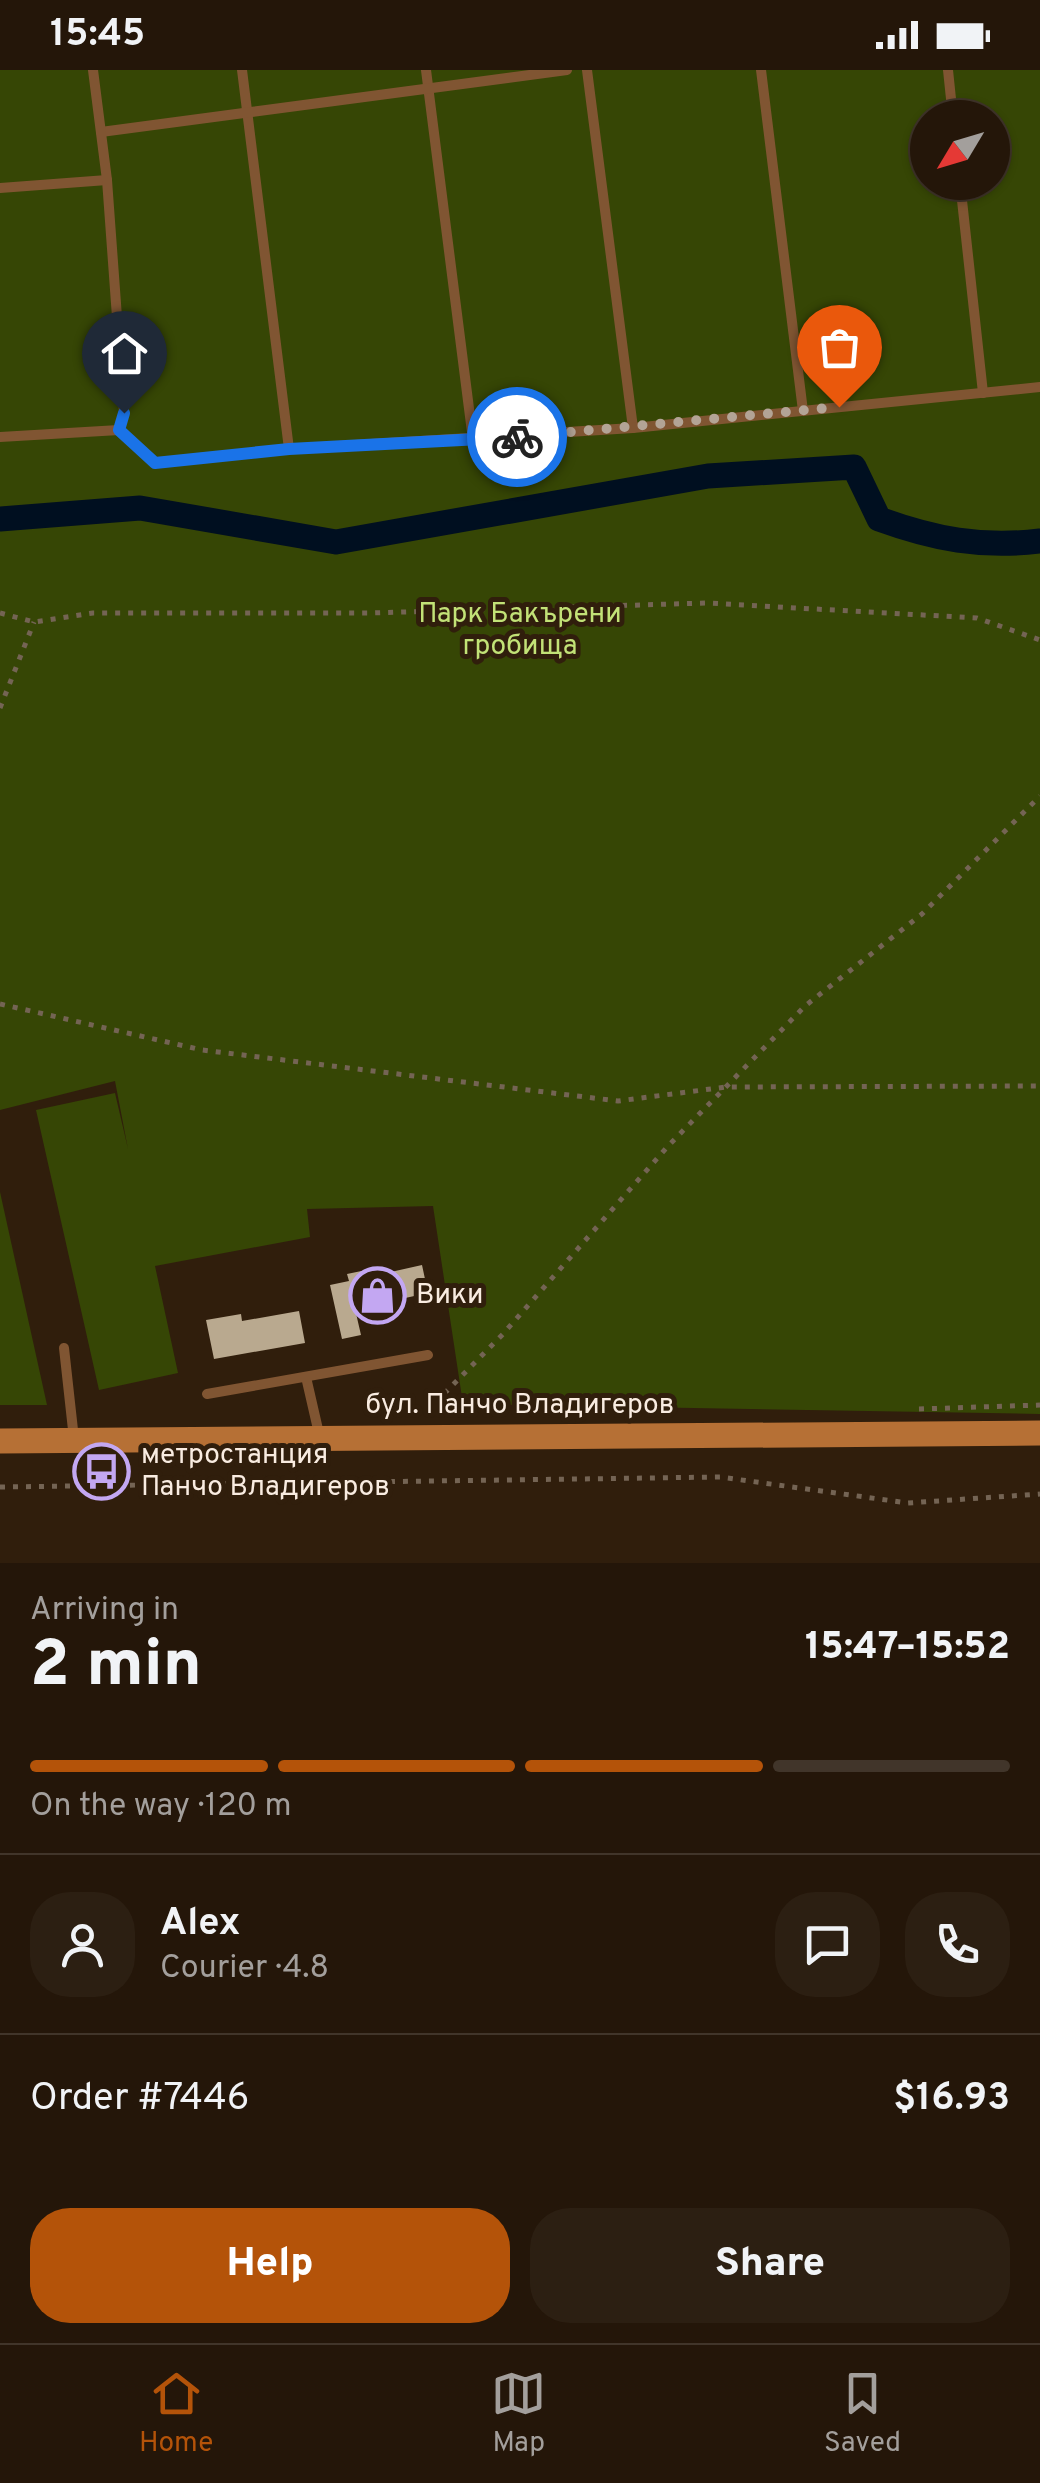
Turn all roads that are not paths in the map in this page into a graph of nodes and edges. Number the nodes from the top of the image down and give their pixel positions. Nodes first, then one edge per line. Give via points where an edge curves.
1 (93, 70) edge
2 (242, 70) edge
3 (426, 70) edge
4 (567, 70) edge
5 (588, 70) edge
6 (761, 70) edge
7 (948, 70) edge
8 (429, 88) junction
9 (951, 100) edge
10 (247, 113) junction
11 (101, 132) junction
12 (107, 180) junction
13 (0, 188) edge
14 (962, 200) edge
15 (1040, 386) edge
16 (983, 393) junction
17 (803, 411) junction
18 (634, 428) junction
19 (119, 430) junction
20 (0, 437) edge
21 (473, 440) junction
22 (289, 449) junction
23 (64, 1348) dead end
24 (428, 1355) dead end
25 (306, 1377) junction
26 (207, 1394) dead end
27 (1040, 1433) edge
28 (320, 1438) junction
29 (74, 1440) junction
30 (0, 1441) edge

1 - 11 lane
2 - 10 lane
3 - 8 lane
4 - 8 lane
5 - 18 lane
6 - 17 lane
7 - 9 lane
8 - 10 lane
8 - 21 lane
10 - 11 lane
10 - 22 lane
11 - 12 lane
12 - 13 lane
12 - 19 lane via 124,413
14 - 16 lane
15 - 16 lane
16 - 17 lane
17 - 18 lane
18 - 21 lane
19 - 20 lane
19 - 22 lane via 155,463
21 - 22 lane
23 - 29 lane
24 - 25 lane
25 - 26 lane
25 - 28 lane
27 - 28 street, бул. Панчо Владигеров
28 - 29 street, бул. Панчо Владигеров
29 - 30 street, бул. Панчо Владигеров

